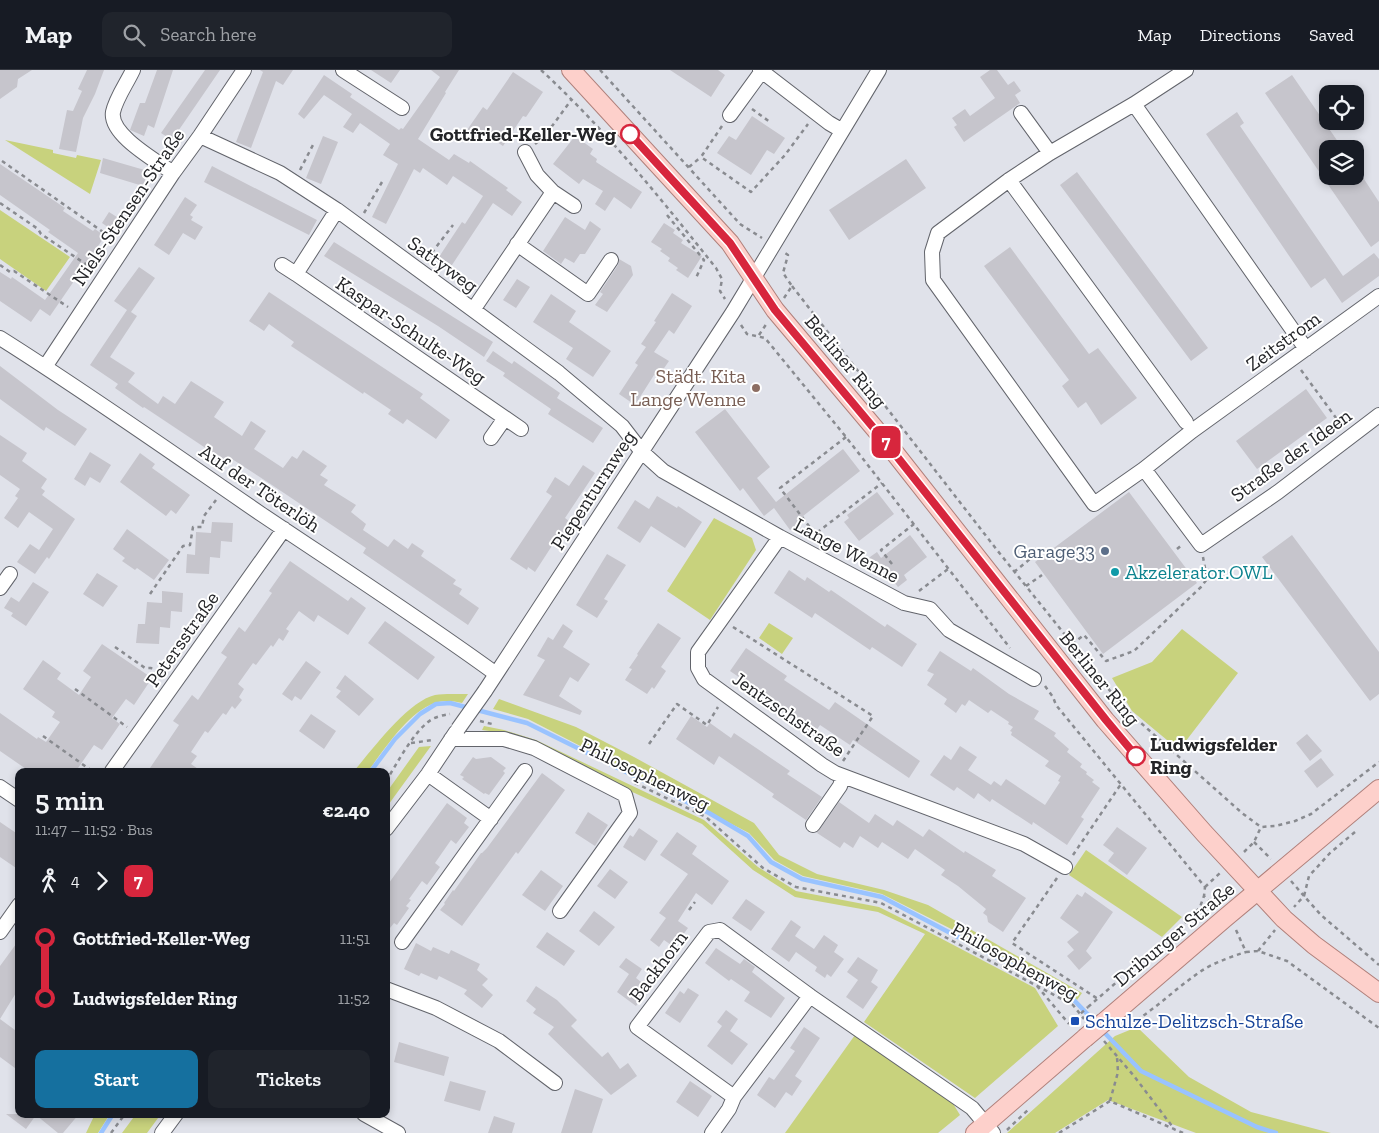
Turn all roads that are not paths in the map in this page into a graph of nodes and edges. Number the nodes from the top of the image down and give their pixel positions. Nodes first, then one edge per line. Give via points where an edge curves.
1 (134, 70) edge
2 (244, 70) edge
3 (343, 70) edge
4 (571, 70) edge
5 (879, 70) edge
6 (1186, 70) edge
7 (761, 71) edge
8 (1134, 104) junction
9 (402, 108) dead end
10 (1021, 113) dead end
11 (730, 115) road end
12 (841, 130) junction
13 (200, 136) junction
14 (525, 152) road end
15 (1050, 153) junction
16 (173, 173) junction
17 (1009, 180) junction
18 (553, 192) junction
19 (574, 206) dead end
20 (337, 210) junction
21 (518, 244) junction
22 (611, 260) dead end
23 (282, 265) dead end
24 (296, 274) junction
25 (754, 278) junction
26 (1379, 296) edge
27 (473, 310) junction
28 (0, 338) edge
29 (1306, 349) junction
30 (45, 366) junction
31 (1379, 415) edge
32 (505, 418) junction
33 (1186, 422) dead end
34 (521, 429) dead end
35 (491, 438) dead end
36 (642, 452) junction
37 (1144, 469) junction
38 (284, 529) junction
39 (780, 537) junction
40 (10, 574) dead end
41 (0, 588) edge
42 (496, 674) junction
43 (1034, 678) road end
44 (452, 737) junction
45 (114, 768) edge
46 (525, 771) dead end
47 (428, 774) junction
48 (839, 774) junction
49 (0, 788) edge
50 (1379, 789) edge
51 (15, 797) edge
52 (491, 819) junction
53 (813, 824) dead end
54 (390, 825) edge
55 (1065, 867) road end
56 (1257, 892) junction
57 (15, 911) edge
58 (560, 911) dead end
59 (0, 932) edge
60 (402, 942) dead end
61 (390, 991) edge
62 (1379, 994) edge
63 (810, 996) junction
64 (555, 1083) dead end
65 (734, 1096) junction
66 (173, 1118) edge
67 (371, 1118) edge
68 (985, 1130) edge
69 (162, 1133) edge
70 (398, 1133) edge
71 (712, 1133) edge

1 - 16 street via 113,113 115,126 129,142
2 - 13 street, Niels-Stensen-Straße
3 - 9 street
4 - 25 main road, Berliner Ring via 730,243
5 - 12 street, Piepenturmweg
6 - 8 street
7 - 11 street
7 - 12 street
8 - 15 street
8 - 29 street
10 - 15 street
12 - 25 street, Piepenturmweg
13 - 16 street, Niels-Stensen-Straße
13 - 20 street, Sattyweg via 254,160
14 - 18 street via 537,175
15 - 17 street
16 - 30 street, Niels-Stensen-Straße
17 - 33 street
17 - 37 street, Zeitstrom via 938,233 932,252 933,280 1094,504
18 - 19 street
18 - 21 street
20 - 24 street
20 - 27 street, Sattyweg
21 - 22 street via 588,294
21 - 27 street
23 - 24 street, Kaspar-Schulte-Weg
24 - 32 street, Kaspar-Schulte-Weg
25 - 36 street, Piepenturmweg
25 - 56 main road, Berliner Ring via 775,310 887,444 1106,720
26 - 29 street, Zeitstrom
27 - 36 street, Sattyweg via 559,373 622,426
28 - 30 street, Auf der Töterlöh
29 - 37 street, Zeitstrom
30 - 38 street, Auf der Töterlöh
31 - 37 street, Straße der Ideen via 1278,492 1201,545
32 - 34 street, Kaspar-Schulte-Weg
32 - 35 street
36 - 39 street, Lange Wenne via 663,471
36 - 42 street, Piepenturmweg
38 - 42 street, Auf der Töterlöh
38 - 45 street, Petersstraße
39 - 43 street, Lange Wenne via 904,603 930,609 949,630
39 - 48 street, Jentzschstraße via 698,652 698,668 704,679
40 - 41 street
42 - 44 street, Piepenturmweg, bridge
44 - 47 street, Piepenturmweg
44 - 58 street via 504,739 534,748 625,795 630,813
46 - 52 street
47 - 52 street
47 - 54 street, Piepenturmweg
48 - 53 street via 840,786
48 - 55 street, Jentzschstraße via 1024,844
49 - 51 street
50 - 56 main road, Driburger Straße
52 - 60 street
56 - 62 main road via 1314,945
56 - 68 main road, Driburger Straße, bridge via 1225,918 1112,1026 1085,1038
57 - 59 street
61 - 64 street via 436,1008 499,1041
63 - 65 street
63 - 65 street, Backhorn via 720,930 709,932 637,1027
63 - 68 street, Backhorn via 972,1108
65 - 71 street
66 - 69 street
67 - 70 street

